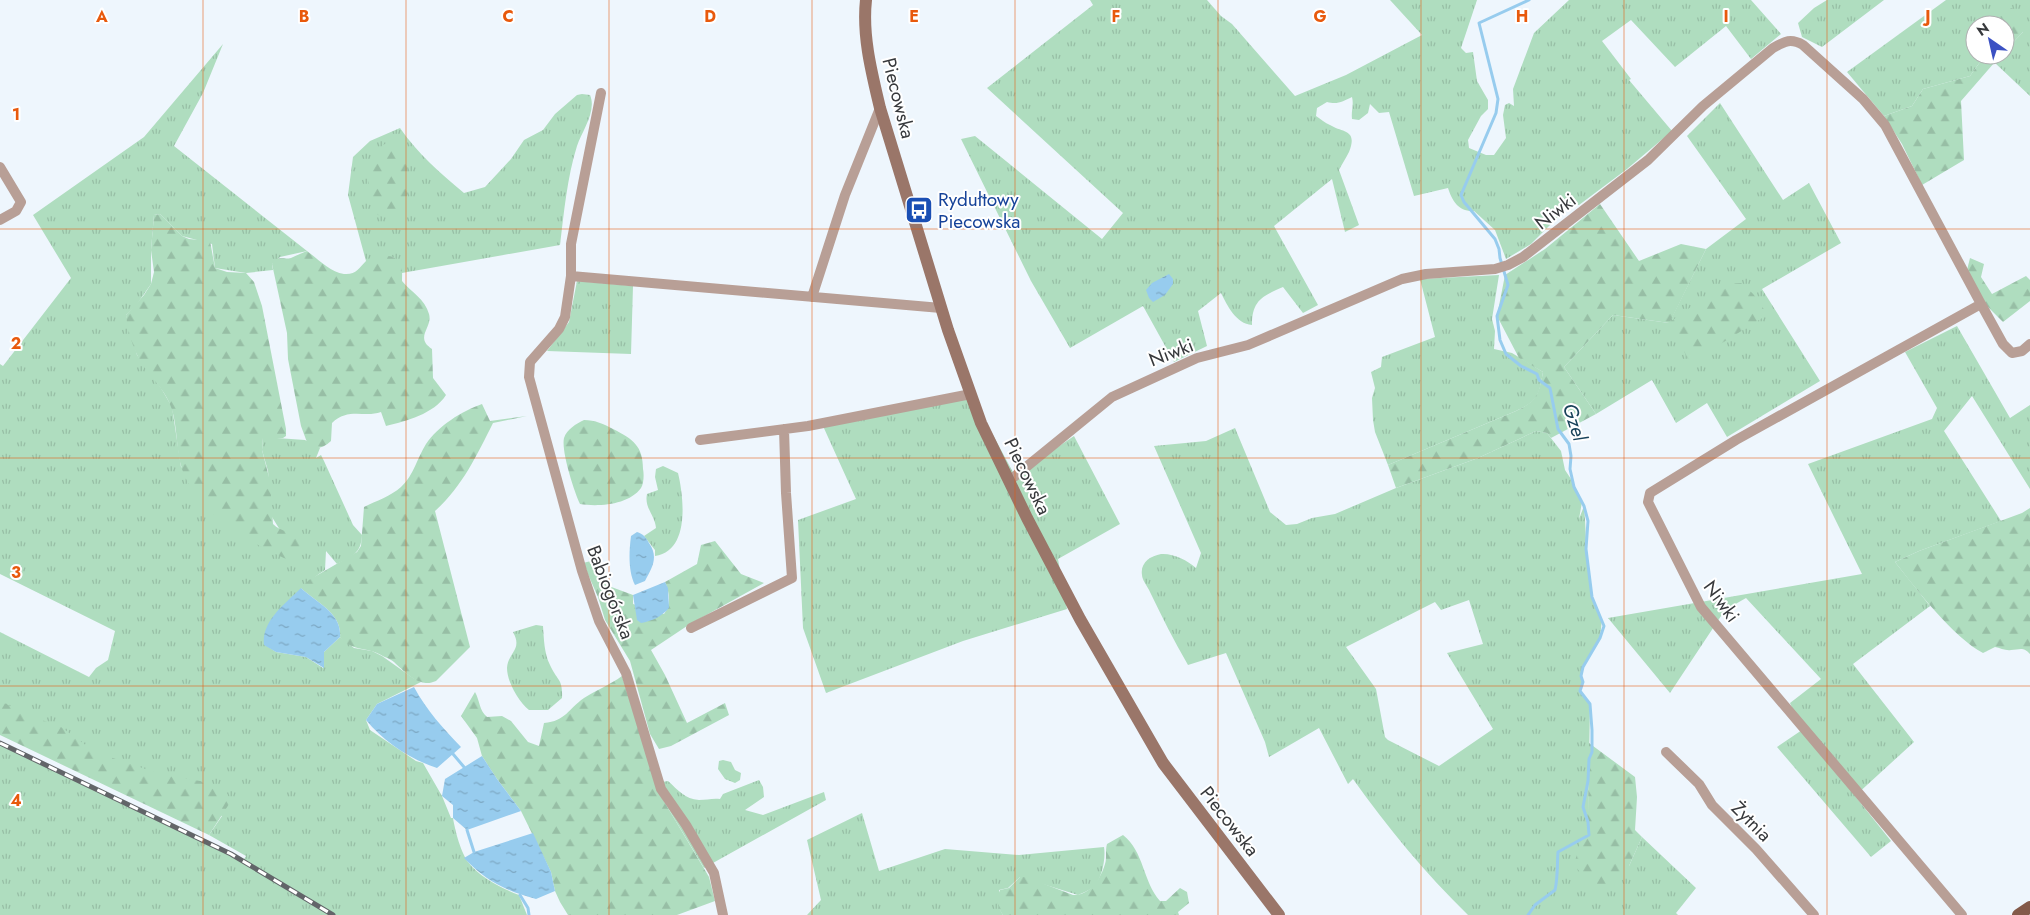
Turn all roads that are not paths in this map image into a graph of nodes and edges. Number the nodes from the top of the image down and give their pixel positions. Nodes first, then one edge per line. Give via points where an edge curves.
1 (866, 0) edge
2 (601, 93) dead end
3 (880, 108) junction
4 (0, 167) edge
5 (0, 220) edge
6 (571, 276) junction
7 (812, 297) junction
8 (1981, 304) junction
9 (941, 308) junction
10 (2030, 344) edge
11 (971, 394) junction
12 (784, 429) junction
13 (700, 440) dead end
14 (1009, 481) junction
15 (691, 628) dead end
16 (1666, 752) dead end
17 (2030, 907) edge
18 (723, 915) edge
19 (1279, 915) edge
20 (1814, 915) edge
21 (1962, 915) edge
22 (2018, 915) edge

1 - 3 street, Piecowska via 871,72
2 - 6 street, Babiogórska via 571,244
3 - 7 street via 845,195
3 - 9 street, Piecowska
4 - 5 street via 21,202 16,211
6 - 7 street
6 - 18 street, Babiogórska via 565,317 560,328 530,362 533,396 599,621 626,673 661,789 714,873
7 - 9 street
8 - 10 street, Niwki via 2012,353
8 - 14 street, Niwki via 1884,125 1839,76 1794,39 1773,48 1703,106 1648,160 1523,257 1495,269 1402,279 1248,345 1197,358 1153,377 1112,397
8 - 21 street, Niwki via 1736,440 1650,493 1648,502 1701,607
9 - 11 street, Piecowska
11 - 12 street
11 - 14 street, Piecowska
12 - 13 street
12 - 15 street via 792,578
14 - 19 street, Piecowska via 1080,619 1163,763
16 - 20 street, Żytnia via 1699,784 1712,806 1756,849
17 - 22 main road

